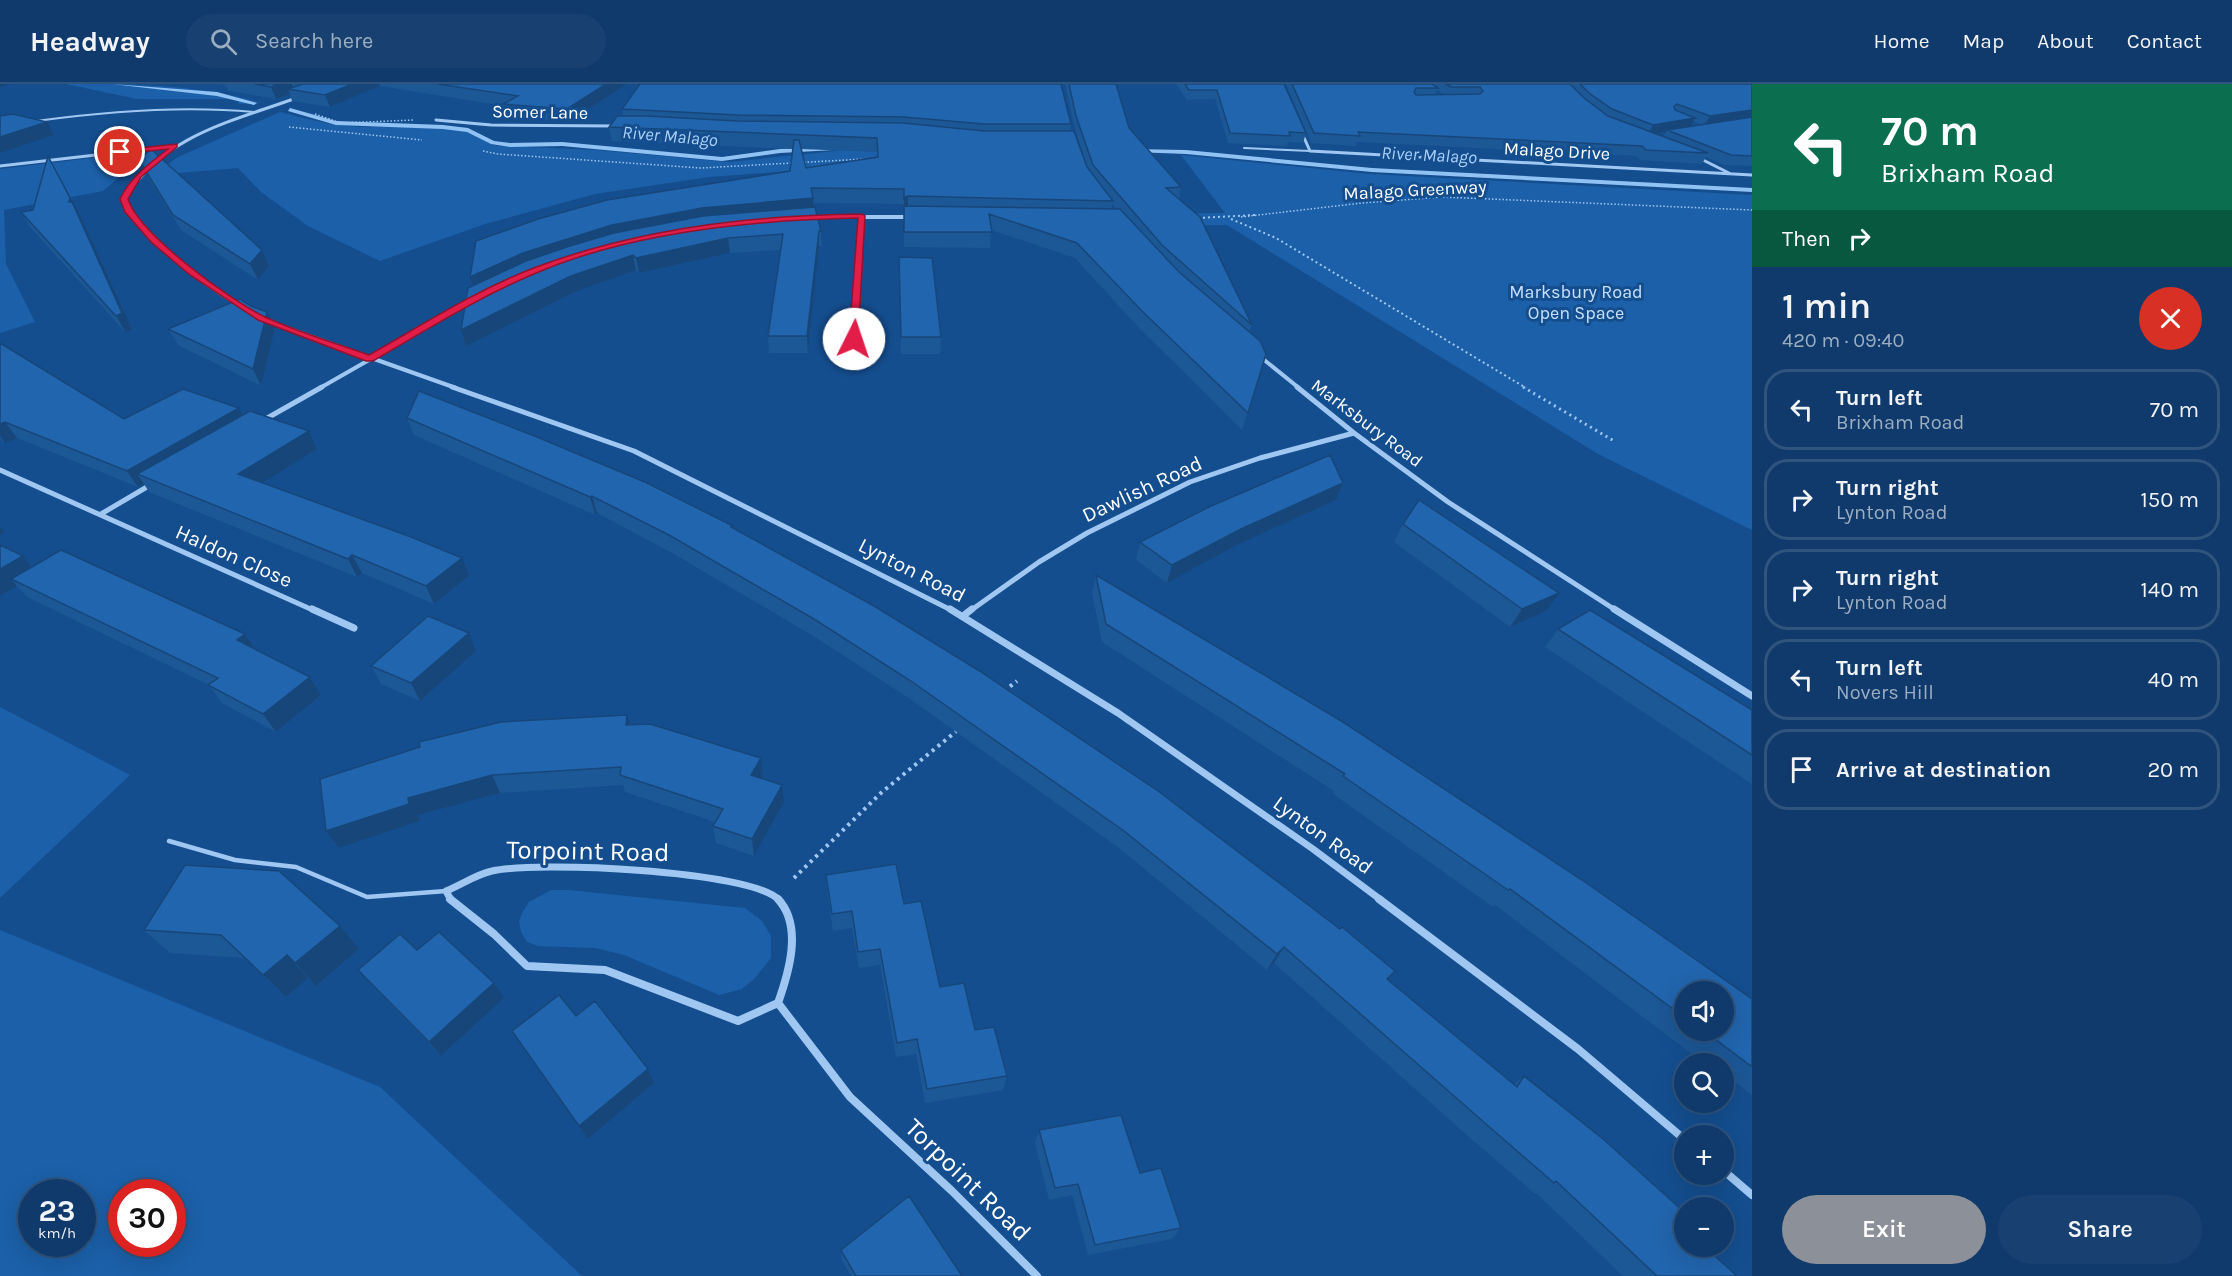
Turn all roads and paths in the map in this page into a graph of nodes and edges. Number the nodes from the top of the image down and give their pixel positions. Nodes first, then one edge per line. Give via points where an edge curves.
1 (302, 96) edge
2 (283, 103) junction
3 (254, 112) junction
4 (436, 120) joint
5 (34, 121) edge
6 (1298, 122) edge
7 (618, 126) edge
8 (282, 127) dead end
9 (430, 141) dead end
10 (175, 146) junction
11 (1244, 148) edge
12 (475, 149) dead end
13 (1310, 151) junction
14 (1690, 154) edge
15 (864, 159) edge
16 (0, 166) edge
17 (1732, 174) junction
18 (1752, 175) edge
19 (1752, 210) edge
20 (862, 216) junction
21 (806, 217) edge
22 (920, 217) edge
23 (1190, 218) edge
24 (1228, 218) junction
25 (476, 298) edge
26 (243, 307) edge
27 (261, 318) edge
28 (854, 339) dead end
29 (1253, 351) edge
30 (370, 359) junction
31 (261, 421) edge
32 (1354, 433) junction
33 (1614, 441) dead end
34 (0, 470) edge
35 (161, 479) edge
36 (101, 514) junction
37 (963, 616) junction
38 (354, 628) dead end
39 (1039, 663) junction
40 (1002, 694) edge
41 (1752, 696) edge
42 (965, 724) edge
43 (169, 841) dead end
44 (446, 891) junction
45 (776, 896) junction
46 (778, 1003) junction
47 (1674, 1131) edge
48 (1734, 1180) edge
49 (1752, 1195) edge
50 (1037, 1276) edge

1 - 2 street
2 - 3 street
2 - 4 path via 341,123
3 - 5 lane via 227,108 168,110
3 - 10 street
4 - 7 street, Somer Lane via 491,125
6 - 13 street
8 - 9 path
10 - 16 street
10 - 26 street via 130,187 124,199 128,211 154,240 193,273
11 - 13 lane
12 - 15 path via 498,154 701,168
13 - 17 street, Malago Drive
14 - 17 street, Malago Drive
17 - 18 street, Malago Drive
19 - 24 path, Malago Greenway via 1440,197
20 - 21 street
20 - 22 street
20 - 28 street
23 - 24 path, Malago Greenway
24 - 33 path via 1276,238
25 - 30 street
27 - 30 street, Lynton Road
29 - 32 street, Marksbury Road
30 - 31 street
30 - 37 street, Lynton Road via 634,451
32 - 37 street, Dawlish Road via 1190,482 1087,533
32 - 41 street, Marksbury Road via 1448,502
34 - 36 street, Haldon Close
35 - 36 street
36 - 38 street, Haldon Close
37 - 39 street, Lynton Road
39 - 40 path
39 - 47 street, Lynton Road via 1118,713 1313,849 1578,1049
42 - 45 path via 851,821
43 - 44 lane via 235,860 296,867 367,897
44 - 45 street, Torpoint Road via 491,871 530,867 682,873 761,889
44 - 46 street via 452,901 527,966 605,970 738,1020
45 - 46 street via 789,912 791,941 787,981
46 - 50 street, Torpoint Road via 850,1097
48 - 49 street

